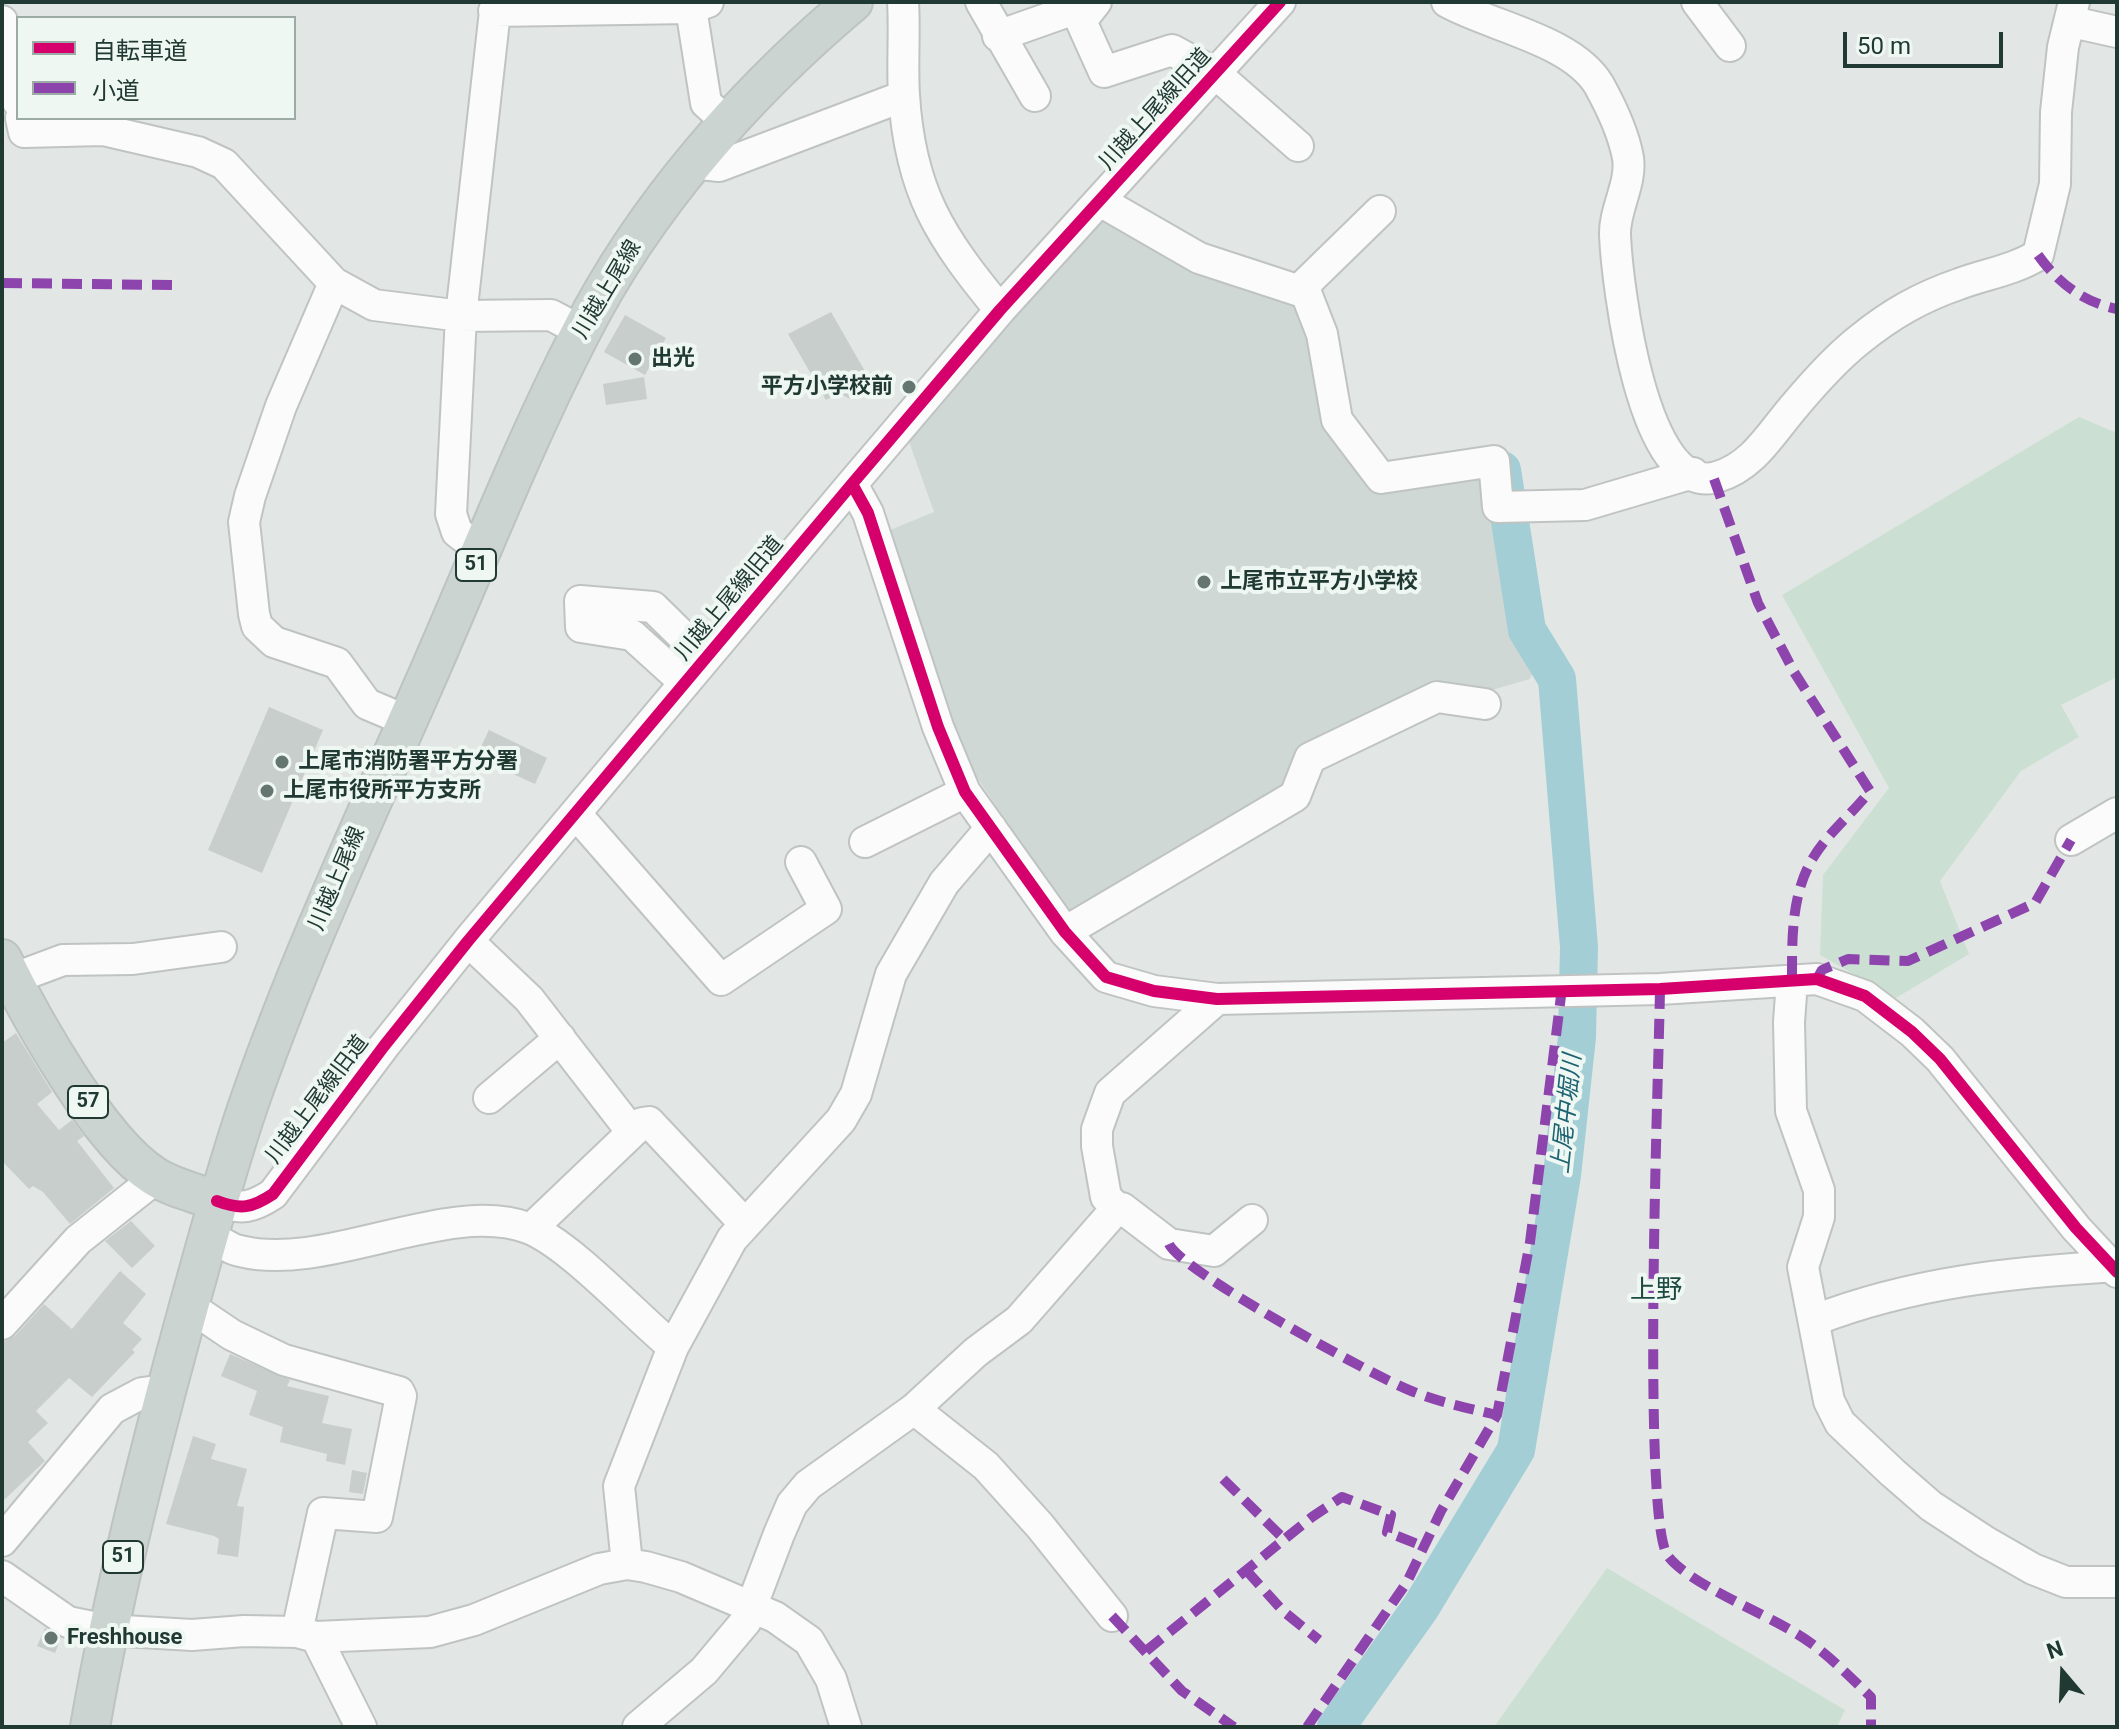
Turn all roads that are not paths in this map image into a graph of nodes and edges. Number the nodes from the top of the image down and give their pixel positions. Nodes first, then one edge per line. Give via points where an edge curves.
1 (853, 2) edge
2 (903, 2) edge
3 (981, 2) edge
4 (1280, 2) edge
5 (1447, 2) edge
6 (1697, 2) edge
7 (700, 5) edge
8 (1092, 5) edge
9 (495, 6) edge
10 (2073, 12) edge
11 (1251, 15) edge
12 (2, 21) edge
13 (2117, 32) edge
14 (998, 36) junction
15 (1730, 46) dead end
16 (1216, 74) junction
17 (16, 92) edge
18 (904, 96) junction
19 (1035, 96) dead end
20 (21, 120) edge
21 (728, 123) junction
22 (1298, 146) dead end
23 (692, 163) junction
24 (1100, 201) junction
25 (1380, 211) dead end
26 (334, 283) junction
27 (1299, 290) junction
28 (1000, 310) junction
29 (461, 316) junction
30 (581, 331) junction
31 (1693, 473) junction
32 (852, 484) junction
33 (482, 551) junction
34 (705, 658) junction
35 (685, 683) junction
36 (1485, 704) dead end
37 (407, 721) junction
38 (965, 792) junction
39 (2117, 813) edge
40 (576, 814) junction
41 (991, 828) junction
42 (2071, 840) dead end
43 (865, 842) dead end
44 (801, 862) dead end
45 (1065, 932) junction
46 (468, 941) junction
47 (221, 947) dead end
48 (7, 969) edge
49 (1792, 981) junction
50 (1217, 999) junction
51 (560, 1038) junction
52 (489, 1098) dead end
53 (632, 1132) junction
54 (156, 1178) junction
55 (1117, 1208) junction
56 (212, 1218) junction
57 (1252, 1220) dead end
58 (745, 1224) junction
59 (531, 1229) junction
60 (2115, 1268) edge
61 (189, 1306) junction
62 (1815, 1320) junction
63 (2, 1324) edge
64 (673, 1347) junction
65 (165, 1390) junction
66 (914, 1409) junction
67 (2, 1541) edge
68 (627, 1564) junction
69 (2, 1576) edge
70 (2117, 1582) edge
71 (751, 1608) junction
72 (1112, 1616) dead end
73 (107, 1630) junction
74 (307, 1634) junction
75 (90, 1727) edge
76 (361, 1727) edge
77 (638, 1727) edge
78 (846, 1727) edge

1 - 21 main road, 川越上尾線 / 51 via 792,53
2 - 18 street
3 - 14 street
4 - 11 street, 川越上尾線旧道
5 - 31 street via 1576,59 1598,84 1629,160 1615,232 1626,331 1661,445
6 - 15 street
7 - 9 street
7 - 21 street via 706,103
8 - 14 street
8 - 16 street via 1081,21 1104,72 1172,50
9 - 29 street
10 - 13 street
10 - 31 street via 2063,47 2055,184 2038,255 1899,308 1855,343 1752,458 1714,479
11 - 16 street, 川越上尾線旧道
12 - 17 street
14 - 19 street
16 - 22 street
16 - 24 street, 川越上尾線旧道
18 - 23 street via 719,166
18 - 28 street via 916,174 930,211 951,251
20 - 26 street via 24,132 103,130 198,152 224,164
21 - 23 main road, 川越上尾線 / 51
23 - 30 main road, 川越上尾線 / 51
24 - 27 street via 1199,258
24 - 28 street, 川越上尾線旧道
25 - 27 street
26 - 29 street via 374,305
26 - 37 street via 281,406 250,496 244,522 254,614 257,626 274,642 337,663 367,704
27 - 31 street via 1306,293 1322,334 1337,420 1381,478 1494,461 1498,507 1512,507 1585,505
28 - 32 street, 川越上尾線旧道
29 - 30 street via 551,315
29 - 33 street via 451,514 457,532
30 - 33 main road, 川越上尾線 / 51
32 - 34 street, 川越上尾線旧道
32 - 38 street via 868,513 938,727
33 - 37 main road, 川越上尾線 / 51
34 - 35 street, 川越上尾線旧道
34 - 35 street via 653,607 580,601 581,627 632,635
35 - 40 street, 川越上尾線旧道
36 - 45 street via 1437,697 1310,758 1295,796
37 - 56 main road, 川越上尾線 / 51 via 290,996
38 - 41 street
38 - 43 street
39 - 42 street
40 - 44 street via 721,980 826,909
40 - 46 street, 川越上尾線旧道
41 - 45 street
41 - 58 street via 944,883 904,947 856,1094 841,1120
45 - 50 street via 1106,977 1154,991
46 - 51 street via 520,989
46 - 56 street, 川越上尾線旧道 via 273,1194 254,1207
47 - 48 street
48 - 54 main road, 57 via 51,1049 120,1147
49 - 50 street
49 - 60 street via 1817,979 1865,996 1912,1032
49 - 62 street via 1791,1111 1819,1190 1819,1217 1803,1267
50 - 55 street via 1110,1093 1097,1129 1097,1146 1106,1197
51 - 52 street
51 - 53 street
53 - 58 street via 649,1122
53 - 59 street
54 - 56 main road, 57
54 - 63 street via 78,1240
55 - 57 street via 1169,1244 1214,1251
55 - 66 street via 1019,1320
56 - 59 street via 238,1251 264,1254 347,1246 465,1223
56 - 61 main road, 川越上尾線 / 51
58 - 64 street
59 - 64 street via 565,1251
60 - 62 street via 1961,1279 1892,1293
61 - 65 main road, 川越上尾線 / 51
61 - 74 street via 284,1360 401,1396 377,1517 323,1513
62 - 70 street via 1829,1401 1840,1423 1931,1506 2033,1569 2066,1582
64 - 68 street via 619,1486
65 - 67 street via 142,1393 112,1409
65 - 73 main road, 川越上尾線 / 51
66 - 71 street via 808,1485 792,1504
66 - 72 street via 986,1466
68 - 71 street via 681,1577
68 - 74 street via 599,1569 474,1620 430,1632
69 - 73 street via 68,1622
71 - 77 street via 726,1648
71 - 78 street via 775,1617 809,1641 831,1679
73 - 74 street
73 - 75 main road, 川越上尾線 / 51
74 - 76 street

